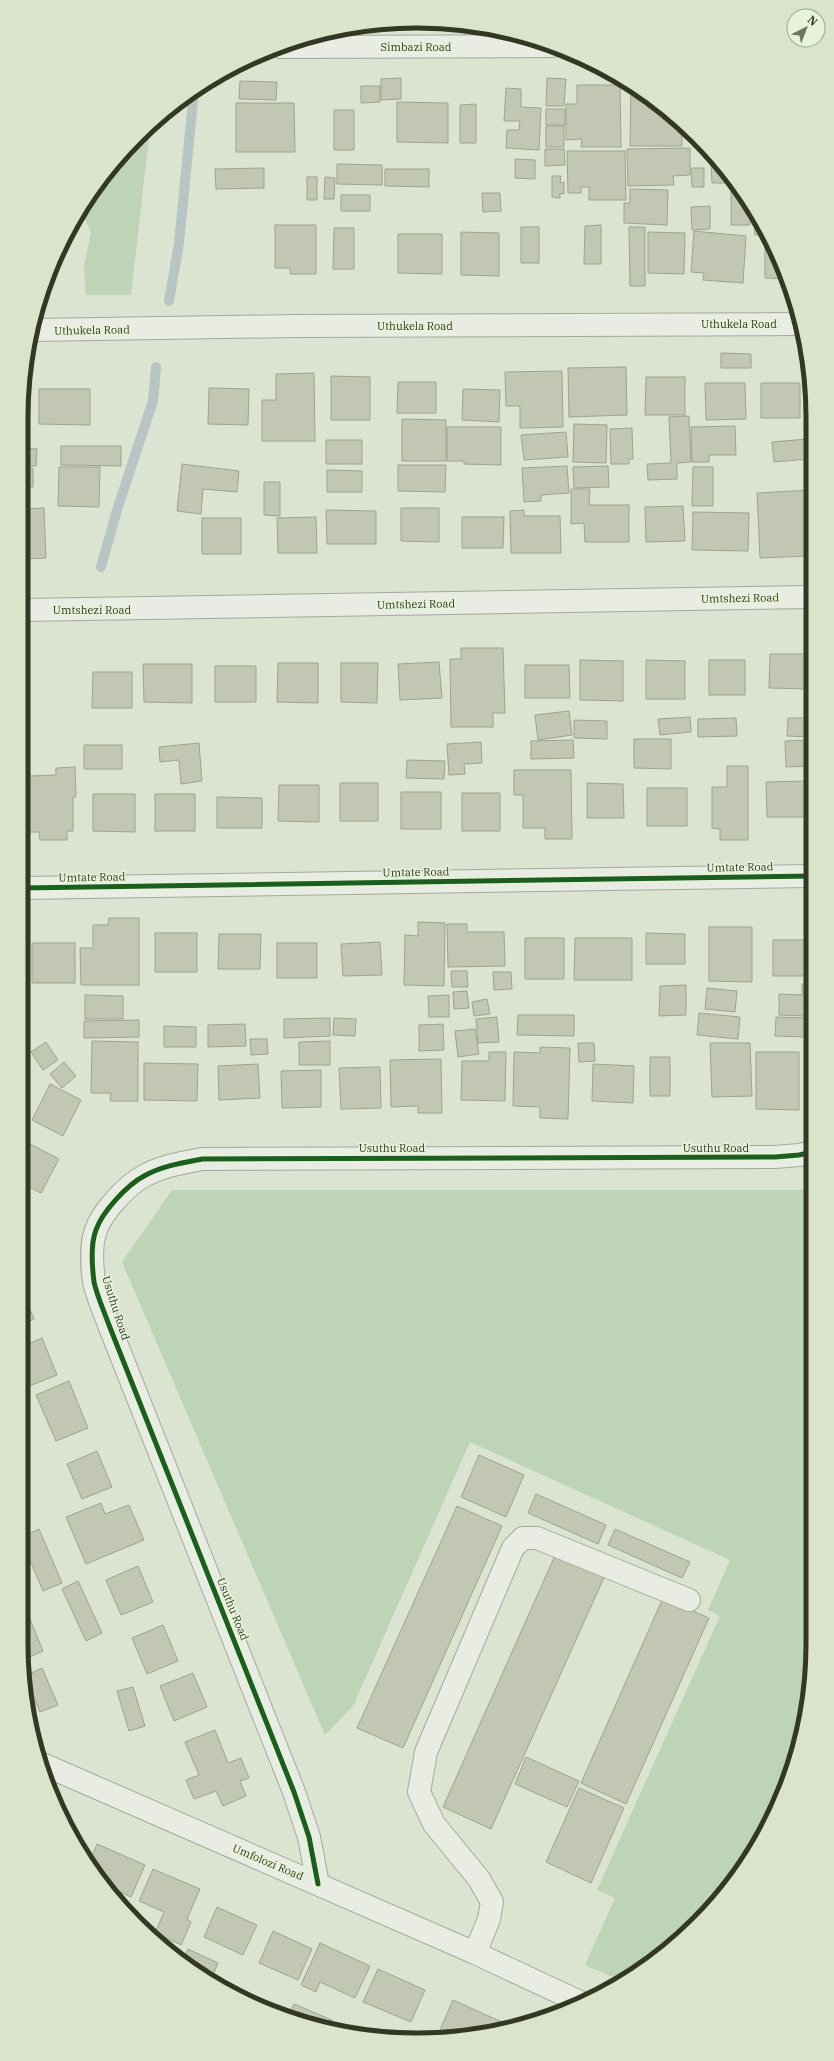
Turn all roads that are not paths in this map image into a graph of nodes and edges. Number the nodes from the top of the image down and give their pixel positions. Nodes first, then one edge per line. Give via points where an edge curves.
1 (533, 46) edge
2 (295, 48) edge
3 (795, 324) edge
4 (38, 330) edge
5 (806, 597) edge
6 (28, 610) edge
7 (806, 876) edge
8 (28, 888) edge
9 (806, 1153) edge
10 (689, 1600) dead end
11 (49, 1768) edge
12 (318, 1884) junction
13 (475, 1953) junction
14 (575, 1999) edge

1 - 2 street, Simbazi Road
3 - 4 street, Uthukela Road
5 - 6 street, Umtshezi Road
7 - 8 street, Umtate Road
9 - 12 street, Usuthu Road via 775,1158 202,1159 171,1165 143,1176 124,1191 105,1214 96,1230 92,1251 94,1282 294,1792 309,1837
10 - 13 street via 537,1538 523,1538 513,1548 426,1752 419,1792 434,1824 479,1879 492,1902 489,1919
11 - 12 street, Umfolozi Road
12 - 13 street, Umfolozi Road
13 - 14 street, Umfolozi Road

